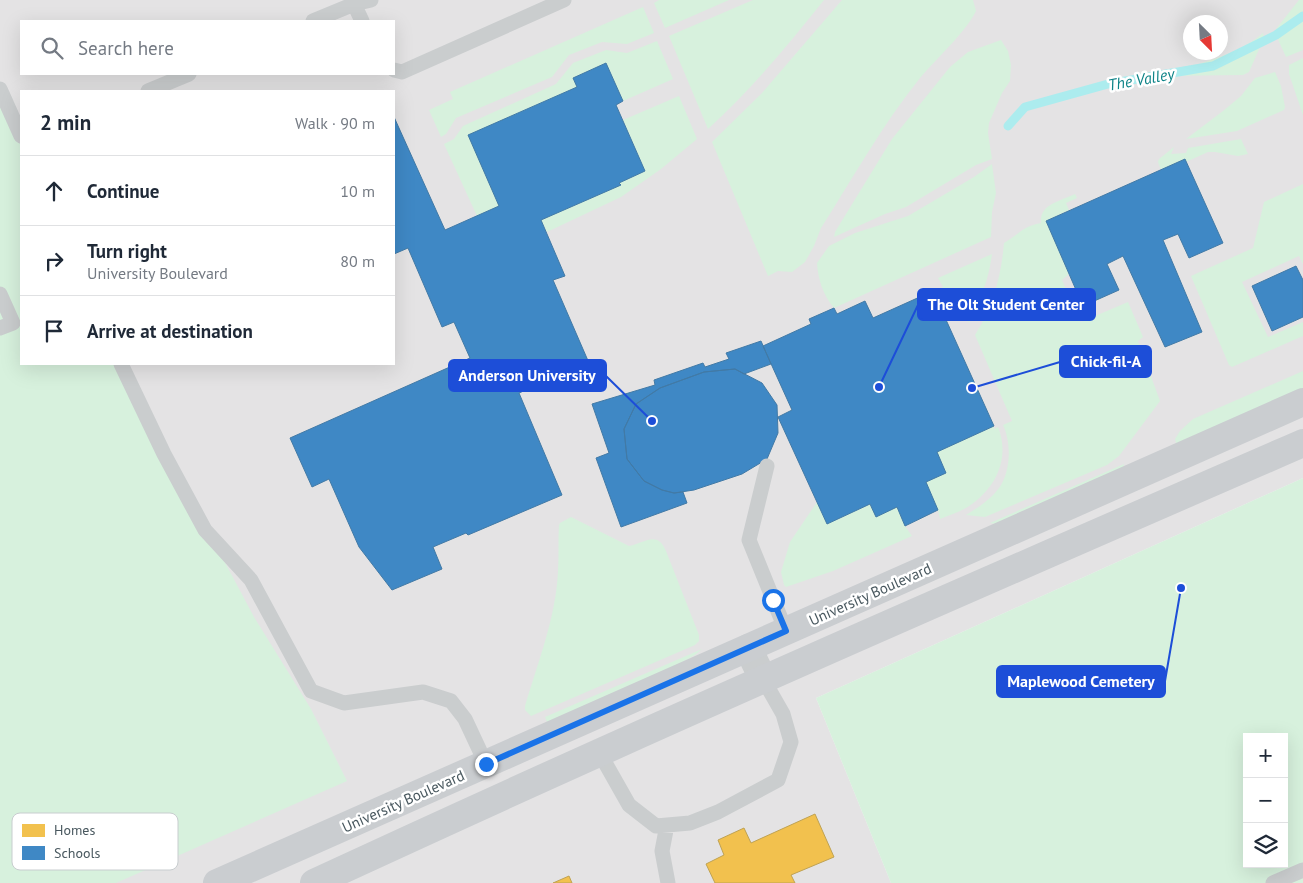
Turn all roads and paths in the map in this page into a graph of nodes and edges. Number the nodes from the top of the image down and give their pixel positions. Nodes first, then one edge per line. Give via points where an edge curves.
1 (371, 0) edge
2 (564, 0) edge
3 (353, 2) edge
4 (315, 20) edge
5 (362, 20) edge
6 (395, 70) edge
7 (187, 75) edge
8 (0, 89) edge
9 (150, 90) edge
10 (20, 134) edge
11 (0, 294) edge
12 (0, 328) edge
13 (121, 365) edge
14 (1303, 402) edge
15 (1303, 443) edge
16 (767, 466) dead end
17 (786, 631) junction
18 (748, 648) junction
19 (763, 679) junction
20 (599, 752) junction
21 (486, 764) junction
22 (667, 825) junction
23 (1303, 870) edge
24 (246, 877) edge
25 (217, 883) edge
26 (314, 883) edge
27 (668, 883) edge
28 (1272, 883) edge

1 - 3 lane
2 - 6 lane via 402,72
3 - 4 lane
3 - 5 lane
7 - 9 lane
8 - 10 lane
11 - 12 lane via 13,323
13 - 21 lane via 204,530 251,580 310,691 344,703 423,692 452,701 465,719
14 - 17 main road, University Boulevard
15 - 19 main road
16 - 17 lane via 749,540
17 - 18 main road, University Boulevard
18 - 19 street
18 - 21 main road, University Boulevard
19 - 20 main road
19 - 22 lane via 783,714 791,742 778,780 718,812 690,823
20 - 22 lane via 629,804 656,826
20 - 26 main road
21 - 24 main road, University Boulevard
22 - 27 lane via 662,851
23 - 28 lane
24 - 25 main road, University Boulevard

